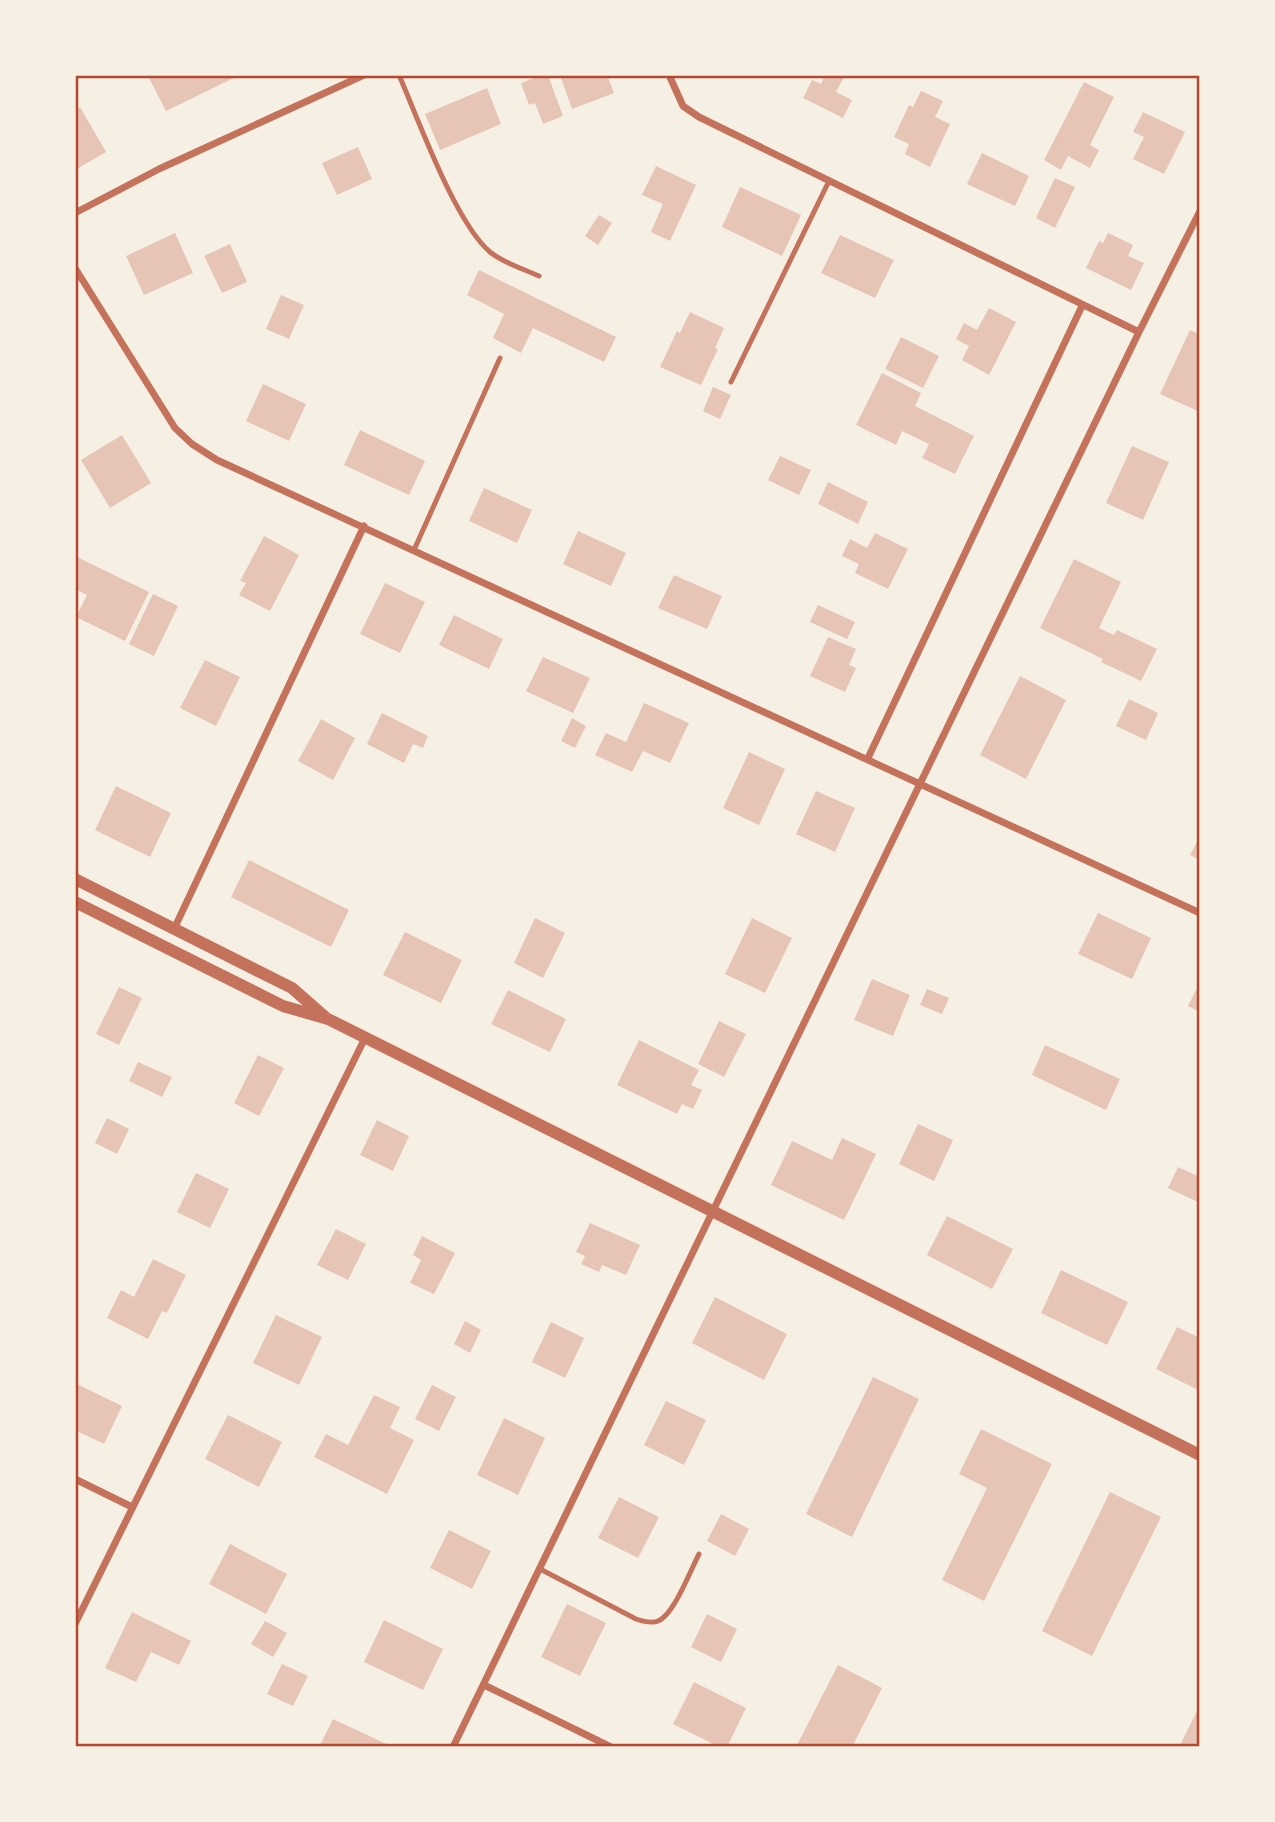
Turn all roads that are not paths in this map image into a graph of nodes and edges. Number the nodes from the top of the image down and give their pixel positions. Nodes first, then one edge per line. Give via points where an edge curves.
1 (364, 75) edge
2 (399, 75) edge
3 (669, 75) edge
4 (829, 181) junction
5 (1200, 211) edge
6 (75, 214) edge
7 (75, 268) edge
8 (539, 276) dead end
9 (1082, 306) junction
10 (1139, 332) junction
11 (500, 358) dead end
12 (731, 382) dead end
13 (364, 526) junction
14 (414, 550) junction
15 (868, 758) junction
16 (922, 784) junction
17 (75, 879) edge
18 (75, 902) edge
19 (1200, 913) edge
20 (174, 929) junction
21 (328, 1019) junction
22 (365, 1038) junction
23 (713, 1212) junction
24 (1200, 1455) edge
25 (75, 1479) edge
26 (132, 1507) junction
27 (699, 1554) dead end
28 (540, 1569) junction
29 (75, 1624) edge
30 (484, 1685) junction
31 (453, 1747) edge
32 (611, 1747) edge

1 - 6 street via 159,169
2 - 8 lane via 457,203 482,243 492,254
3 - 4 street via 683,106 699,117
4 - 9 street
4 - 12 lane
5 - 10 street
7 - 13 street via 175,428 192,444
9 - 10 street
9 - 15 street
10 - 16 street
11 - 14 lane
13 - 14 street
13 - 20 street
14 - 15 street
15 - 16 street
16 - 19 street
16 - 23 street
17 - 20 street
18 - 21 street via 283,1006
20 - 21 street via 292,988
21 - 22 street
22 - 23 street
22 - 26 street
23 - 24 street
23 - 28 street
25 - 26 street
26 - 29 street
27 - 28 lane via 668,1614 649,1622
28 - 30 street
30 - 31 street
30 - 32 street

